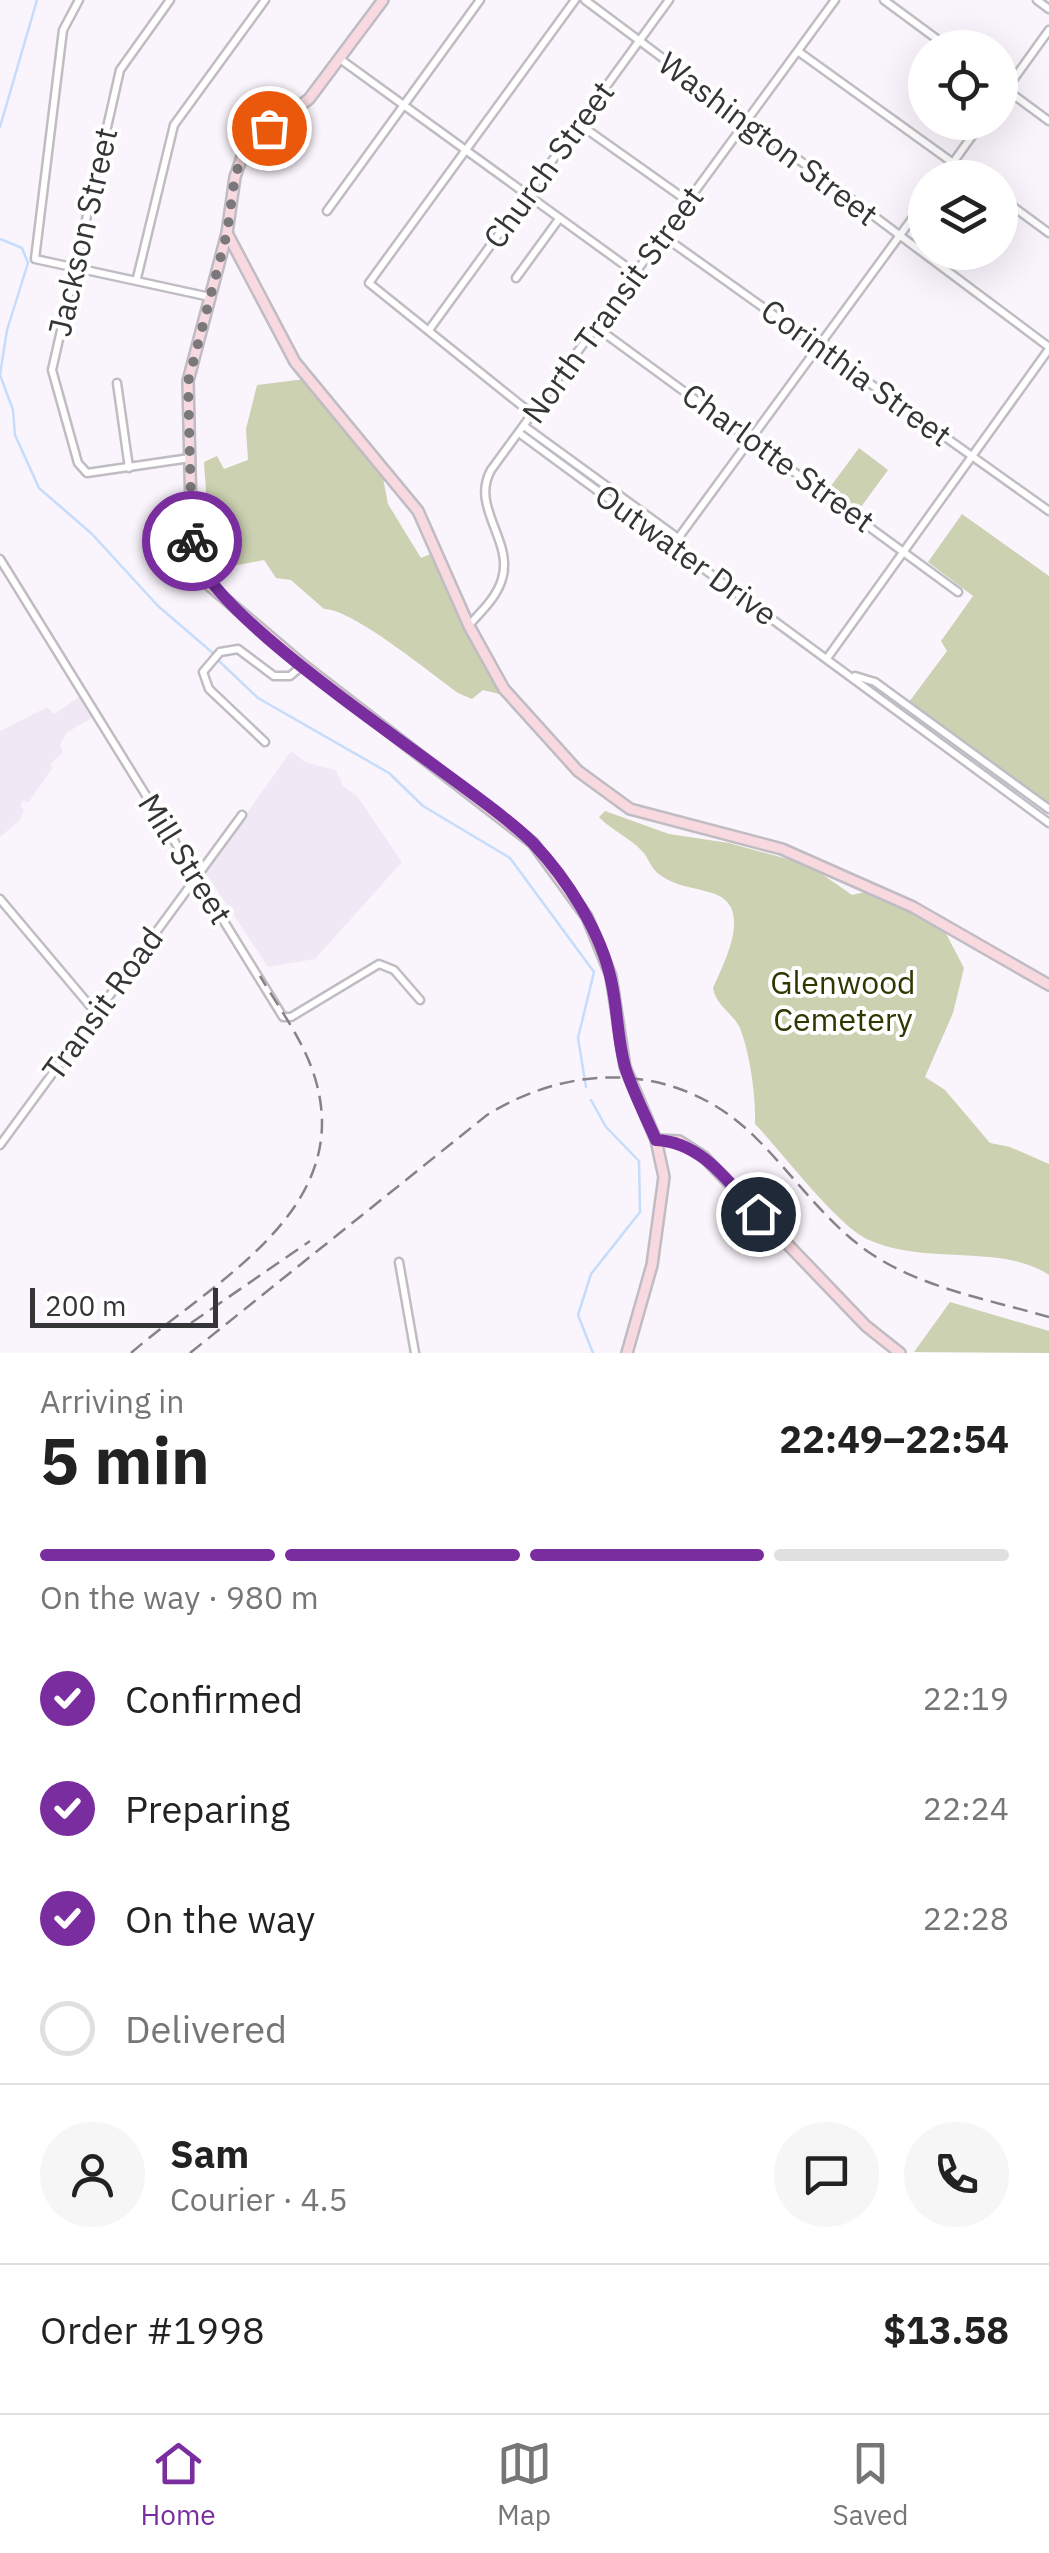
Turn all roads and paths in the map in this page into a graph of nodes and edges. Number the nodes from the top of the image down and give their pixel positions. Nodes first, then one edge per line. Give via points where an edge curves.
1 (80, 0) edge
2 (170, 0) edge
3 (383, 0) edge
4 (480, 0) edge
5 (575, 0) edge
6 (585, 0) edge
7 (669, 0) edge
8 (835, 0) edge
9 (884, 0) edge
10 (1037, 0) edge
11 (263, 1) edge
12 (1049, 9) edge
13 (925, 30) edge
14 (1049, 30) edge
15 (638, 42) junction
16 (799, 52) junction
17 (340, 59) junction
18 (1018, 68) edge
19 (1018, 98) edge
20 (404, 105) junction
21 (1049, 121) edge
22 (745, 123) junction
23 (579, 124) junction
24 (465, 151) junction
25 (951, 160) edge
26 (526, 196) junction
27 (689, 202) junction
28 (1018, 210) edge
29 (327, 211) dead end
30 (559, 219) junction
31 (908, 224) edge
32 (227, 233) junction
33 (1049, 233) edge
34 (663, 236) junction
35 (898, 238) junction
36 (75, 265) junction
37 (634, 272) junction
38 (137, 278) junction
39 (516, 278) dead end
40 (210, 297) junction
41 (596, 327) junction
42 (429, 330) junction
43 (820, 346) junction
44 (1049, 348) edge
45 (116, 382) dead end
46 (532, 414) junction
47 (521, 430) junction
48 (753, 440) junction
49 (972, 456) junction
50 (191, 458) junction
51 (129, 468) junction
52 (1049, 511) edge
53 (673, 545) junction
54 (905, 550) junction
55 (0, 559) edge
56 (958, 592) dead end
57 (468, 626) junction
58 (828, 657) junction
59 (303, 665) junction
60 (854, 676) junction
61 (265, 742) dead end
62 (1049, 808) edge
63 (242, 815) dead end
64 (1049, 822) edge
65 (195, 876) junction
66 (0, 899) edge
67 (1049, 985) edge
68 (420, 1000) dead end
69 (96, 1013) junction
70 (656, 1140) junction
71 (0, 1145) edge
72 (399, 1262) dead end
73 (415, 1353) edge
74 (627, 1353) edge
75 (900, 1353) edge

1 - 36 street via 63,30 35,259
2 - 36 street, Jackson Street via 120,70
3 - 17 street
4 - 20 street
5 - 24 street
6 - 15 street, Washington Street
7 - 15 street, Church Street
8 - 16 street, North Transit Street
9 - 13 street
10 - 12 street
11 - 38 street via 174,126
14 - 18 street
15 - 22 street, Washington Street
15 - 23 street, Church Street
16 - 22 street, North Transit Street
16 - 25 street
17 - 20 street
17 - 32 street via 310,100 243,154
19 - 21 street
20 - 24 street
20 - 29 street
22 - 27 street, North Transit Street
22 - 35 street, Washington Street
23 - 26 street, Church Street
23 - 27 street
24 - 26 street
24 - 42 street via 370,283
26 - 30 street
26 - 42 street, Church Street
27 - 34 street, North Transit Street
28 - 33 street
30 - 37 street
30 - 39 street
31 - 35 street
32 - 40 street
32 - 57 street via 296,362 418,512
34 - 37 street, North Transit Street
34 - 43 street, Corinthia Street
35 - 43 street
35 - 44 street, Washington Street
36 - 38 street
36 - 51 street, Jackson Street via 52,370 78,463 87,473
37 - 41 street, North Transit Street
38 - 40 street
40 - 50 street via 188,382
41 - 46 street, North Transit Street
41 - 48 street, Charlotte Street
42 - 46 street
43 - 48 street
43 - 49 street, Corinthia Street
44 - 49 street
45 - 51 street
46 - 47 street, North Transit Street
47 - 53 street, Outwater Drive
47 - 57 street, North Transit Street via 483,491 504,575
48 - 53 street
48 - 54 street, Charlotte Street
49 - 52 street, Corinthia Street
49 - 54 street
50 - 51 street
50 - 59 street via 192,556 210,586
53 - 58 street, Outwater Drive
54 - 56 street, Charlotte Street
54 - 58 street
55 - 65 street, Mill Street
57 - 67 street via 504,689 578,771 630,809 797,855 913,906
58 - 60 street, Outwater Drive
59 - 61 street via 290,676 274,676 238,649 212,657 204,672 209,689
59 - 70 street via 544,858 587,917 611,976 625,1067
60 - 62 street, Outwater Drive via 875,682
60 - 64 street, Outwater Drive
63 - 65 street, Transit Road
65 - 68 street, Mill Street via 283,1017 378,964 394,970
65 - 69 street, Transit Road
66 - 69 street
69 - 71 street, Transit Road
70 - 74 street via 663,1212
70 - 75 street via 679,1141 704,1157
72 - 73 street

